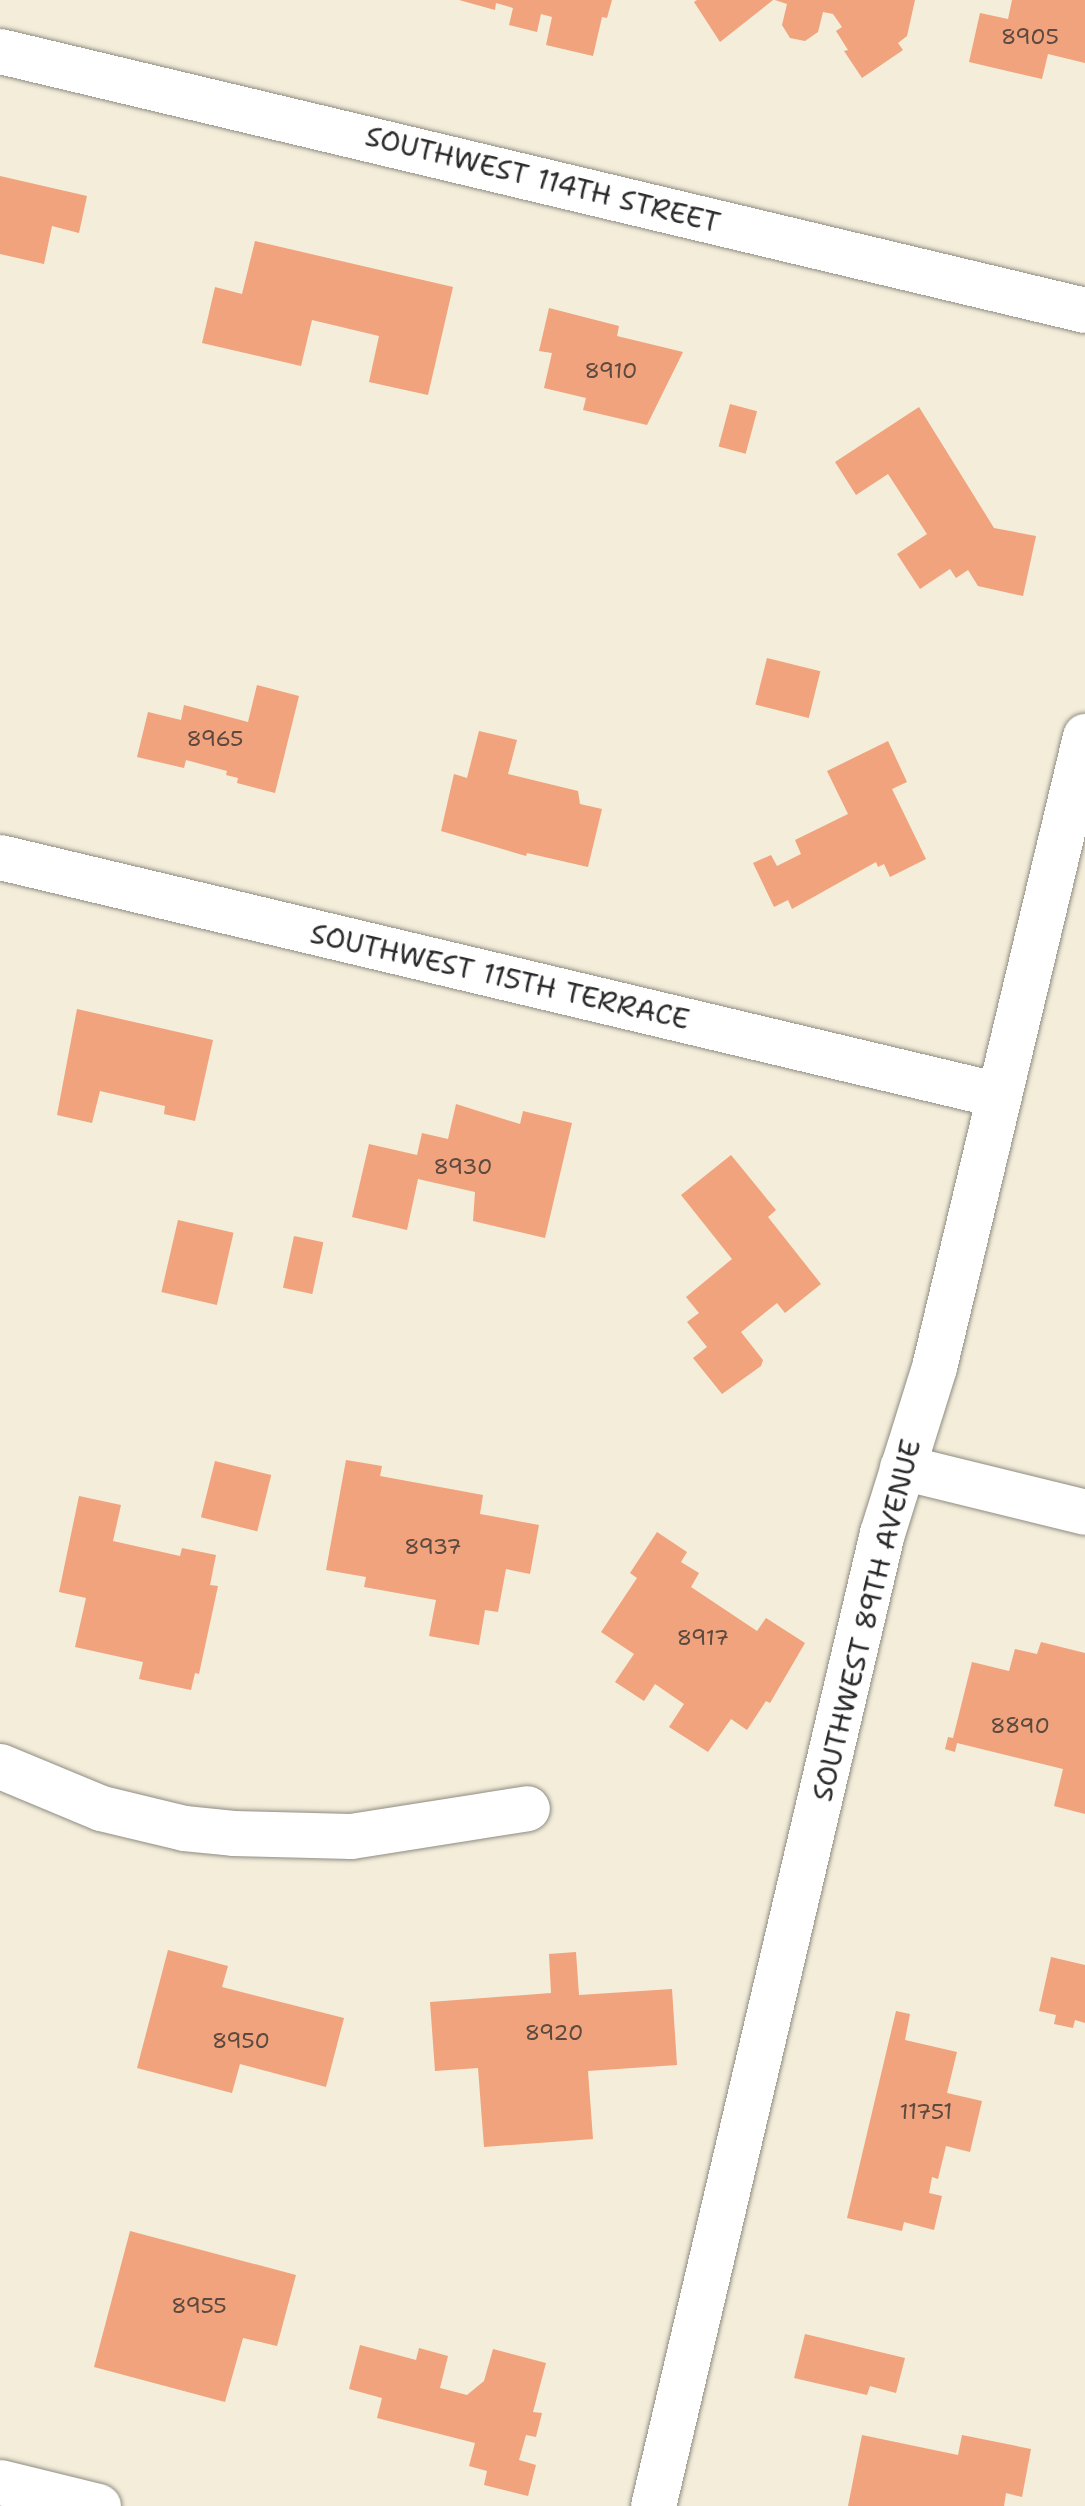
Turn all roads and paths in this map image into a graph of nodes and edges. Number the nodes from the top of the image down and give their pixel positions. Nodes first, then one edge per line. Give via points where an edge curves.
1 (0, 51) edge
2 (1085, 310) edge
3 (1085, 736) edge
4 (1078, 794) edge
5 (0, 857) edge
6 (999, 1095) junction
7 (902, 1467) junction
8 (1085, 1512) edge
9 (0, 1766) edge
10 (527, 1808) dead end
11 (0, 2482) edge
12 (98, 2506) edge
13 (652, 2506) edge

1 - 2 street, SOUTHWEST 114TH STREET
3 - 4 street, SOUTHWEST 89TH AVENUE
4 - 6 street, SOUTHWEST 89TH AVENUE
5 - 6 street, SOUTHWEST 115TH TERRACE
6 - 7 street, SOUTHWEST 89TH AVENUE via 934,1367
7 - 8 street
7 - 13 street, SOUTHWEST 89TH AVENUE
9 - 10 street via 101,1808 233,1834 351,1836
11 - 12 street

